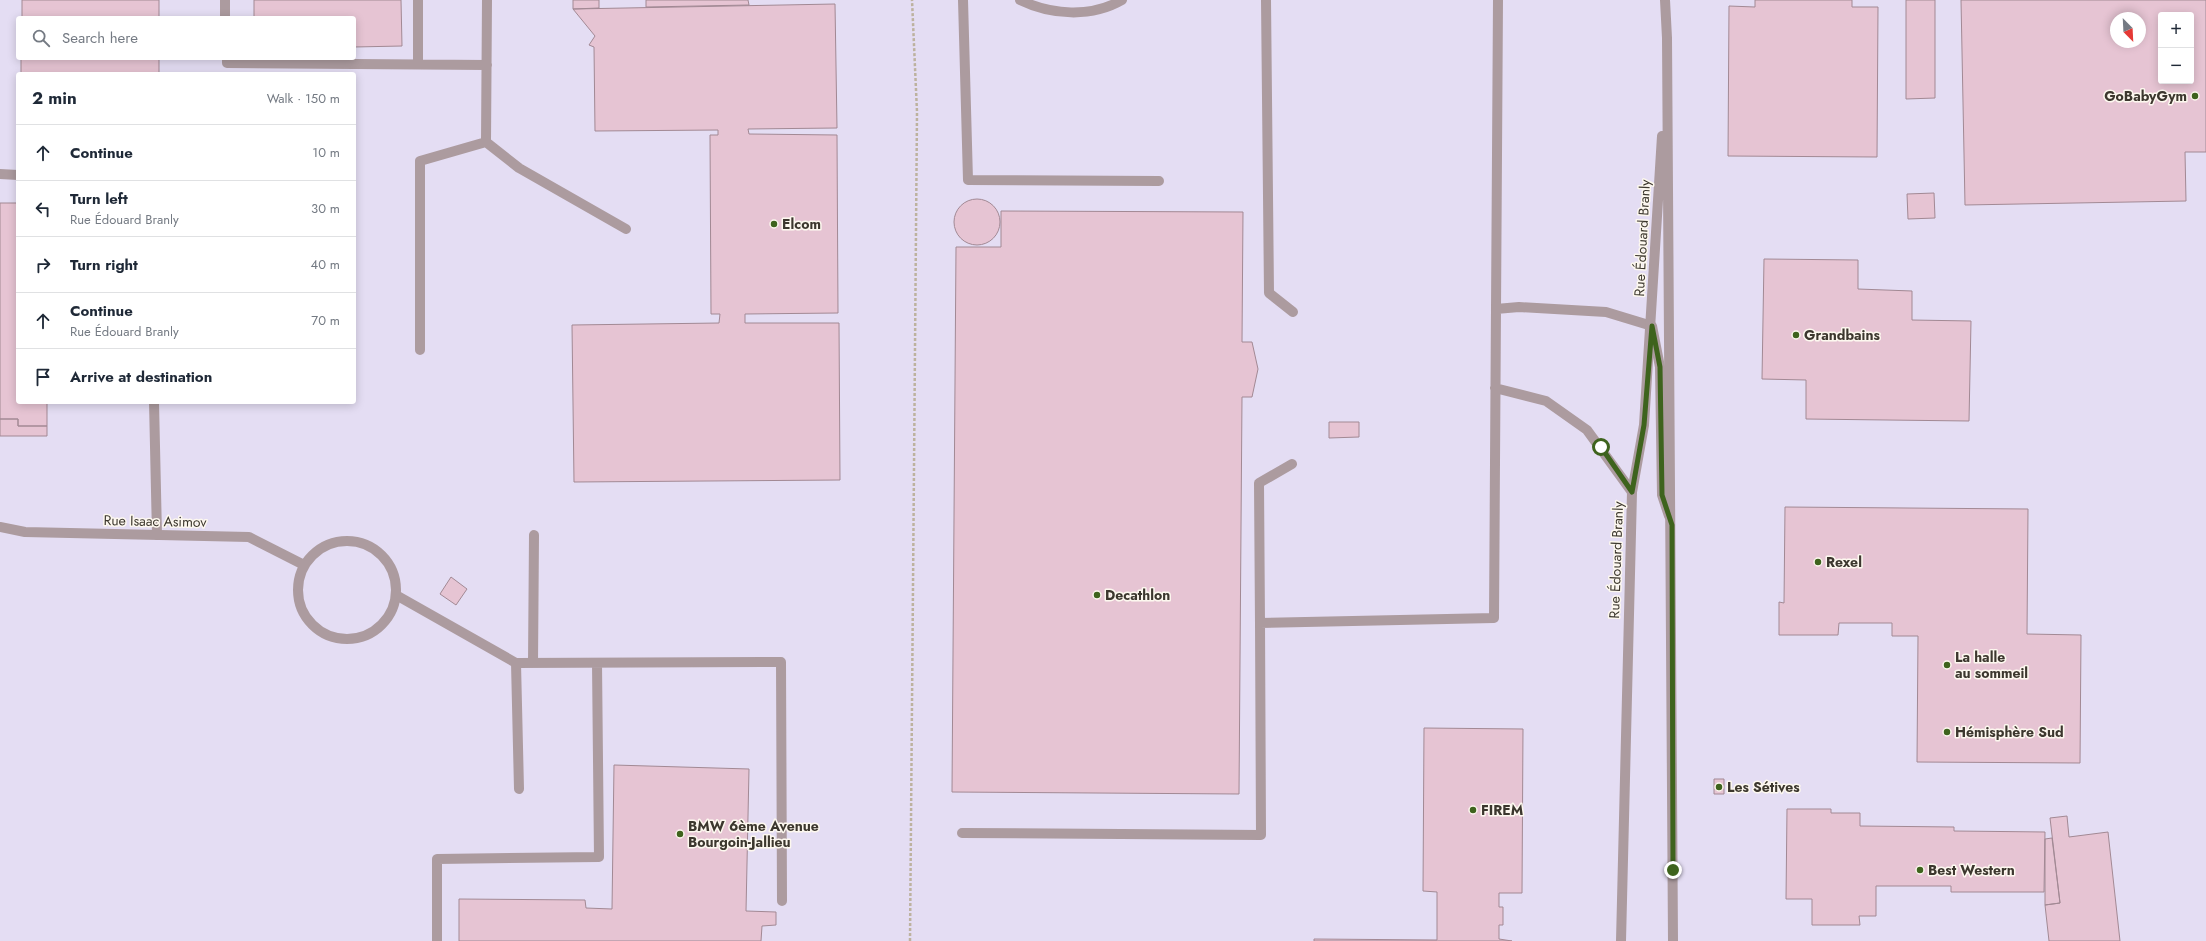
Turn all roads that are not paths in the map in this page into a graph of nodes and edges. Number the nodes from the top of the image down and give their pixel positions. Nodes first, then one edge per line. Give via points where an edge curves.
1 (225, 0) edge
2 (418, 0) edge
3 (487, 0) edge
4 (963, 0) edge
5 (1020, 0) edge
6 (1122, 0) edge
7 (1266, 0) edge
8 (1498, 0) edge
9 (1665, 0) edge
10 (225, 16) edge
11 (1667, 38) junction
12 (227, 60) edge
13 (418, 64) junction
14 (487, 65) junction
15 (486, 142) junction
16 (0, 174) edge
17 (16, 175) edge
18 (1159, 180) dead end
19 (626, 229) dead end
20 (1496, 309) junction
21 (1293, 312) dead end
22 (1652, 326) junction
23 (420, 350) dead end
24 (1495, 388) junction
25 (154, 404) edge
26 (1292, 464) dead end
27 (1632, 492) junction
28 (1672, 525) junction
29 (0, 527) edge
30 (157, 535) junction
31 (534, 535) dead end
32 (304, 565) junction
33 (396, 595) junction
34 (1260, 623) junction
35 (516, 663) junction
36 (533, 663) junction
37 (597, 663) junction
38 (519, 789) dead end
39 (962, 833) dead end
40 (782, 901) dead end
41 (437, 941) edge
42 (1621, 941) edge
43 (1673, 941) edge

1 - 10 street
2 - 13 street
3 - 14 street
4 - 18 street via 968,180
5 - 6 street via 1070,13 1094,11
7 - 21 street via 1269,293
8 - 20 street
9 - 11 street, Rue Édouard Branly
11 - 22 street, Rue Édouard Branly
11 - 28 street, Rue Édouard Branly
12 - 13 street via 227,63
13 - 14 street
14 - 15 street
15 - 19 street via 519,168
15 - 23 street via 420,161
16 - 17 street
20 - 22 street via 1519,307 1606,312
20 - 24 street
22 - 27 street, Rue Édouard Branly via 1644,425
22 - 28 street via 1660,367 1662,495
24 - 27 street via 1546,401 1587,430
24 - 34 street via 1494,618
25 - 30 street
26 - 34 street via 1259,483
27 - 42 street, Rue Édouard Branly
28 - 43 street, Rue Édouard Branly
29 - 30 street, Rue Isaac Asimov via 25,532
30 - 32 street, Rue Isaac Asimov via 250,537
31 - 36 street
32 - 33 street via 315,552 330,543 346,540 363,543 378,551 389,563 395,578
32 - 33 street via 299,579 298,596 302,611 311,624 324,633 339,638 355,639 383,624 392,610
33 - 35 street
34 - 39 street via 1260,835
35 - 36 street
35 - 38 street
36 - 37 street
37 - 40 street via 781,662
37 - 41 street via 599,857 437,859

